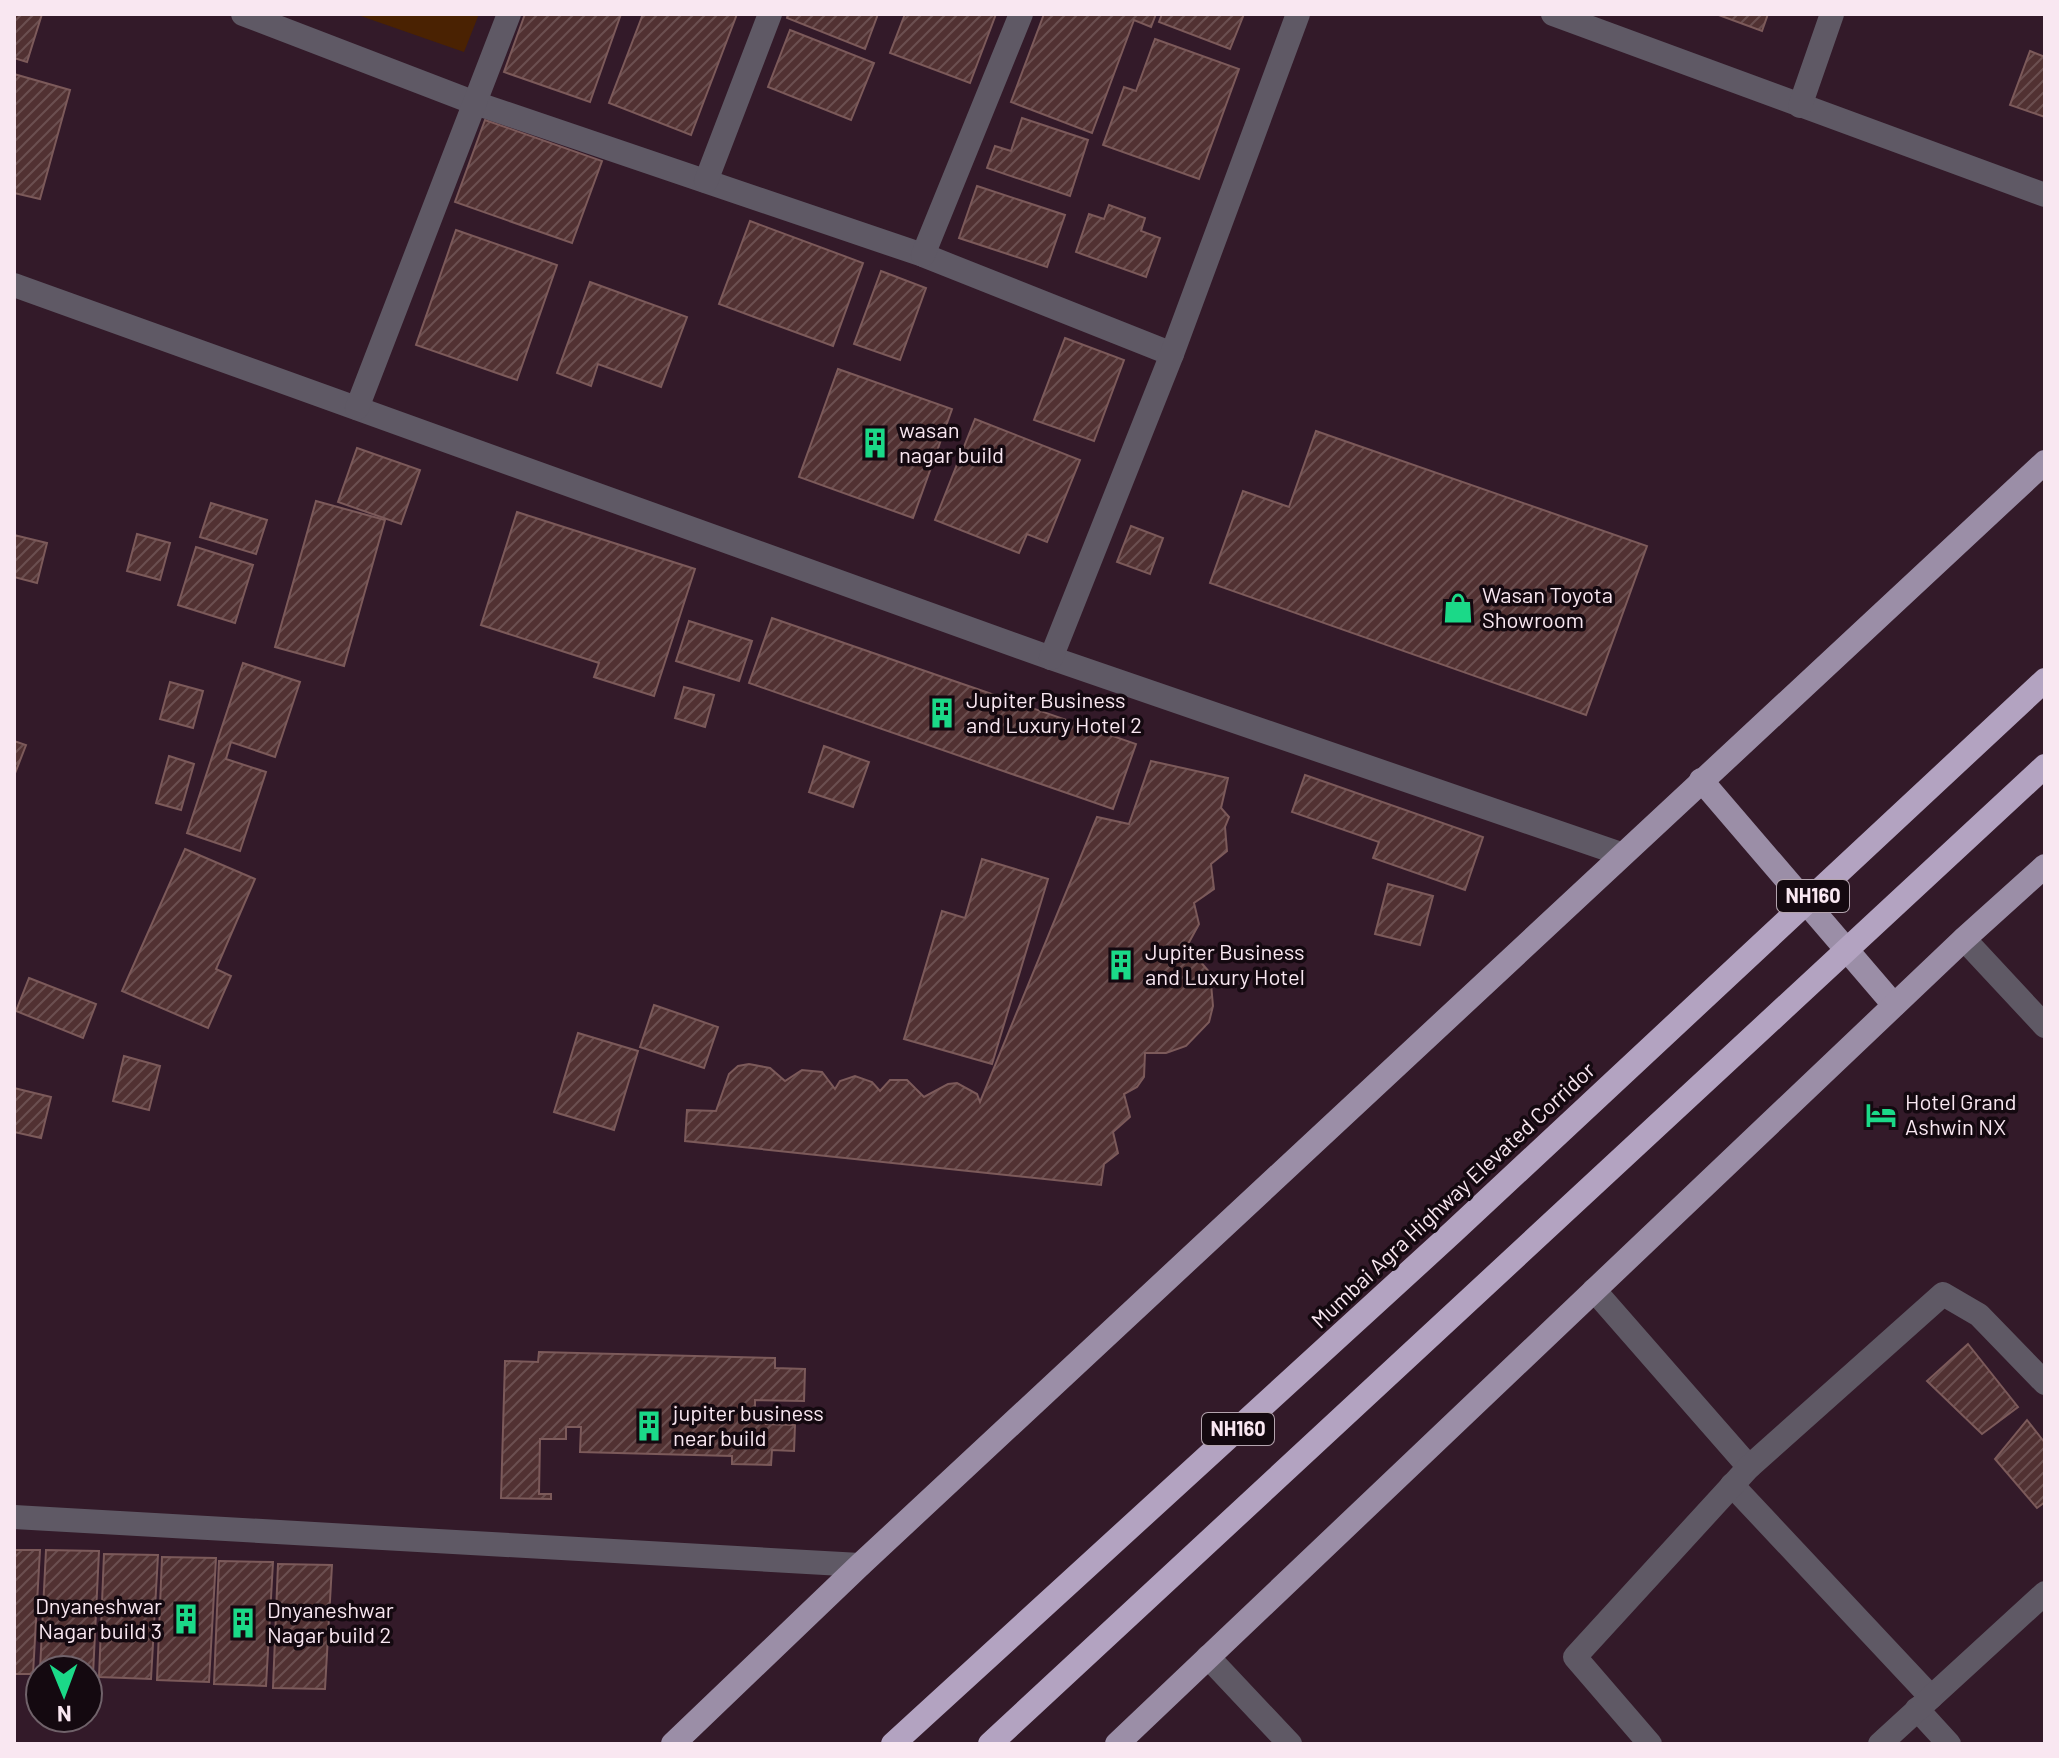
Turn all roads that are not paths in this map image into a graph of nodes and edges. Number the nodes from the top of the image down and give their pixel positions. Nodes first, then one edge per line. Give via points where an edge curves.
1 (243, 14) edge
2 (509, 14) edge
3 (770, 14) edge
4 (1021, 14) edge
5 (1298, 14) edge
6 (1553, 14) edge
7 (1832, 14) edge
8 (475, 103) junction
9 (1800, 106) junction
10 (706, 181) junction
11 (2045, 195) edge
12 (923, 255) junction
13 (16, 294) edge
14 (1172, 354) junction
15 (357, 408) junction
16 (2045, 462) edge
17 (1051, 658) junction
18 (2045, 680) edge
19 (2045, 766) edge
20 (1701, 780) junction
21 (1621, 854) junction
22 (2045, 866) edge
23 (1964, 939) junction
24 (1894, 1005) junction
25 (2045, 1026) edge
26 (1594, 1290) junction
27 (2045, 1383) edge
28 (1740, 1476) junction
29 (14, 1517) edge
30 (860, 1565) junction
31 (2045, 1593) edge
32 (1208, 1657) junction
33 (1924, 1703) junction
34 (673, 1744) edge
35 (893, 1744) edge
36 (990, 1744) edge
37 (1117, 1744) edge
38 (1290, 1744) edge
39 (1650, 1744) edge
40 (1880, 1744) edge
41 (1949, 1744) edge

1 - 8 street
2 - 8 street
3 - 10 street
4 - 12 street
5 - 14 street
6 - 9 street
7 - 9 street
8 - 10 street
8 - 15 street
9 - 11 street
10 - 12 street
12 - 14 street
13 - 15 street
14 - 17 street
15 - 17 street
16 - 20 main road
17 - 21 street
18 - 35 highway, Mumbai Agra Highway Elevated Corridor / NH160
19 - 36 highway, NH160
20 - 21 main road
20 - 24 main road
21 - 30 main road
22 - 23 main road
23 - 24 main road
23 - 25 street
24 - 26 main road
26 - 28 street
26 - 32 main road
27 - 28 street via 1979,1315 1943,1294
28 - 33 street
28 - 39 street via 1575,1657
29 - 30 street
30 - 34 main road
31 - 33 street
32 - 37 main road
32 - 38 street
33 - 40 street
33 - 41 street

